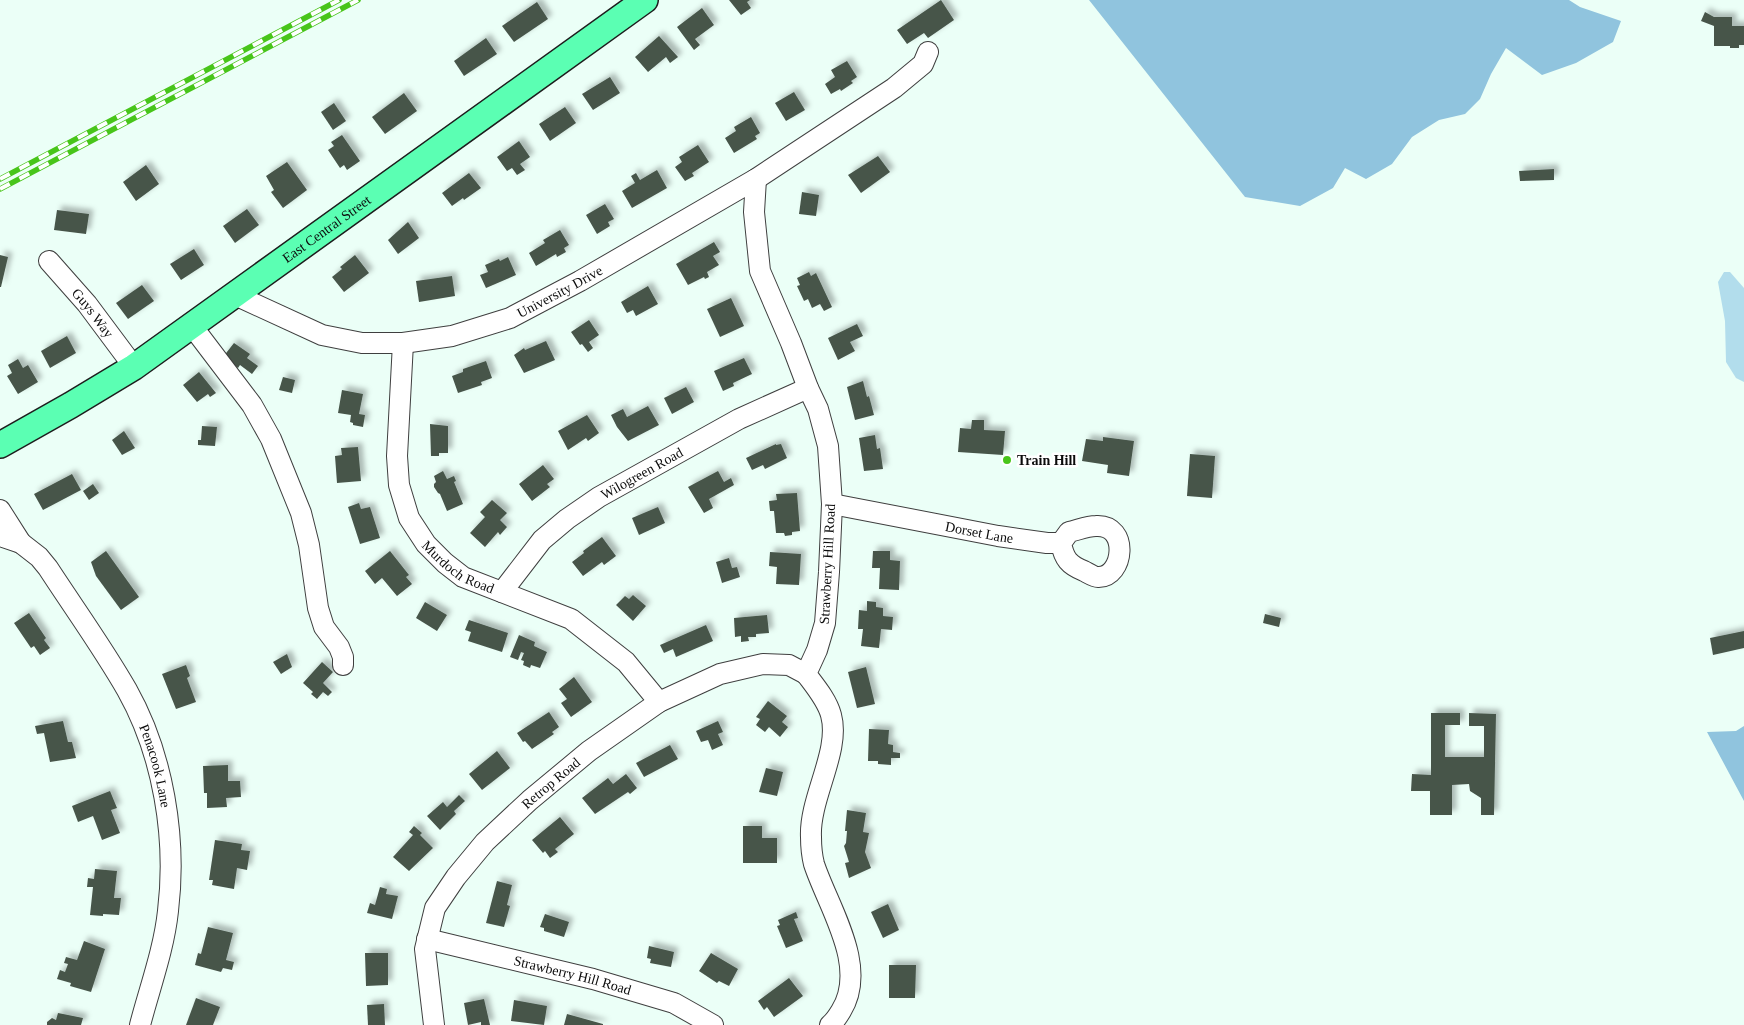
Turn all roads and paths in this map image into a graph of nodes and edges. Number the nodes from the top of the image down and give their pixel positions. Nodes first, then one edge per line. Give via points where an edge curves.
1 (645, 0) edge
2 (928, 52) dead end
3 (756, 178) junction
4 (49, 261) dead end
5 (235, 295) junction
6 (192, 326) junction
7 (403, 343) junction
8 (134, 367) junction
9 (808, 388) junction
10 (0, 445) edge
11 (832, 504) junction
12 (0, 510) edge
13 (0, 536) edge
14 (21, 542) junction
15 (1062, 543) junction
16 (502, 592) junction
17 (342, 665) dead end
18 (806, 674) junction
19 (659, 702) junction
20 (427, 939) junction
21 (140, 1025) edge
22 (434, 1025) edge
23 (713, 1025) edge
24 (830, 1025) edge

1 - 5 main road, East Central Street
2 - 3 street, University Drive via 922,64 894,88
3 - 7 street, University Drive via 510,318 452,336
3 - 9 street, Strawberry Hill Road via 754,212 760,271
4 - 8 street, Guys Way via 87,304
5 - 6 main road, East Central Street
5 - 7 street, University Drive via 322,335 362,343
6 - 8 main road, East Central Street
6 - 17 street via 252,405 274,446 301,513 318,608 324,627 339,647
7 - 16 street, Murdoch Road via 397,456 399,485 409,518 426,544 445,563 464,577
8 - 10 main road, East Central Street
9 - 11 street, Strawberry Hill Road via 818,409 828,446
9 - 16 street, Wilogreen Road via 739,420 599,497 542,540
11 - 15 street, Dorset Lane via 998,536
11 - 18 street, Strawberry Hill Road via 825,623
12 - 14 street, Penacook Lane
13 - 14 street, Penacook Lane
14 - 21 street, Penacook Lane via 48,568 127,690 144,726 157,767 166,806 170,889 161,949
15 - 15 street via 1069,532 1097,526 1111,530 1121,550 1118,561 1108,574 1098,577 1073,567 1064,555
16 - 19 street, Murdoch Road via 577,623 626,662
18 - 19 street, Retrop Road via 789,665 762,664 720,674
18 - 24 street via 831,715 833,732 812,815 810,837 814,862 846,944 850,966 846,1003
19 - 20 street, Retrop Road via 589,751 485,842 435,908
20 - 22 street, Retrop Road via 425,950
20 - 23 street, Strawberry Hill Road via 593,979 674,1003

